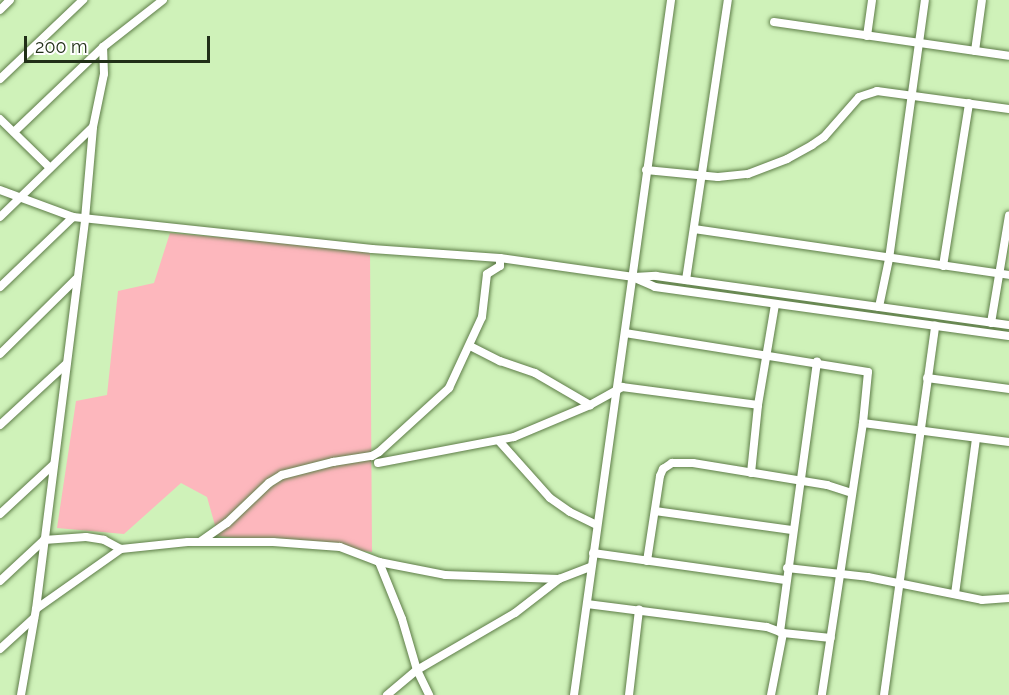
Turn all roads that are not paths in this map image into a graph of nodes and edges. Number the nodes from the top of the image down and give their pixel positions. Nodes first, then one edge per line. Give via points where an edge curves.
1 (10, 0) edge
2 (83, 0) edge
3 (163, 0) edge
4 (671, 0) edge
5 (728, 0) edge
6 (872, 0) edge
7 (925, 0) edge
8 (982, 0) edge
9 (0, 10) edge
10 (774, 22) dead end
11 (867, 36) junction
12 (919, 44) junction
13 (103, 47) junction
14 (975, 51) junction
15 (1009, 56) edge
16 (0, 79) edge
17 (911, 95) junction
18 (969, 103) junction
19 (1009, 109) edge
20 (0, 118) edge
21 (93, 127) junction
22 (14, 132) junction
23 (50, 168) junction
24 (646, 170) junction
25 (702, 175) junction
26 (0, 190) edge
27 (19, 198) junction
28 (1009, 215) edge
29 (0, 217) edge
30 (73, 217) junction
31 (85, 219) junction
32 (694, 229) junction
33 (500, 258) junction
34 (889, 259) junction
35 (943, 266) junction
36 (998, 274) junction
37 (1009, 275) edge
38 (634, 277) junction
39 (76, 279) junction
40 (686, 280) junction
41 (0, 286) edge
42 (776, 304) junction
43 (879, 307) junction
44 (991, 323) junction
45 (1009, 325) edge
46 (935, 326) junction
47 (625, 333) junction
48 (1009, 336) edge
49 (470, 346) junction
50 (0, 354) edge
51 (768, 354) junction
52 (817, 362) junction
53 (66, 364) junction
54 (927, 378) junction
55 (616, 388) junction
56 (1009, 389) edge
57 (590, 405) junction
58 (758, 405) junction
59 (863, 423) junction
60 (0, 425) edge
61 (921, 430) junction
62 (976, 438) junction
63 (499, 441) junction
64 (1009, 442) edge
65 (378, 463) dead end
66 (52, 465) junction
67 (751, 473) junction
68 (801, 481) junction
69 (852, 493) junction
70 (655, 511) junction
71 (0, 514) edge
72 (597, 525) junction
73 (792, 530) junction
74 (44, 540) junction
75 (201, 541) junction
76 (121, 549) junction
77 (593, 553) junction
78 (646, 561) junction
79 (379, 562) junction
80 (591, 567) junction
81 (787, 568) junction
82 (839, 573) junction
83 (559, 579) junction
84 (786, 580) junction
85 (0, 581) edge
86 (898, 584) junction
87 (955, 594) junction
88 (1009, 598) edge
89 (587, 604) junction
90 (639, 610) junction
91 (35, 614) junction
92 (781, 633) junction
93 (831, 638) junction
94 (0, 649) edge
95 (417, 670) junction
96 (21, 695) edge
97 (387, 695) edge
98 (429, 695) edge
99 (573, 695) edge
100 (629, 695) edge
101 (771, 695) edge
102 (822, 695) edge
103 (884, 695) edge

1 - 9 street
2 - 16 street
3 - 13 street
4 - 24 street
5 - 25 street
6 - 11 street
7 - 12 street
8 - 14 street
10 - 11 street
11 - 12 street
12 - 14 street
12 - 17 street
13 - 21 street via 104,74
13 - 22 street
14 - 15 street
17 - 18 street
17 - 25 street via 869,93 851,104 824,137 787,159 745,175
17 - 34 street
18 - 19 street
18 - 35 street
20 - 22 street
21 - 23 street
21 - 31 street
22 - 23 street
23 - 27 street
24 - 25 street
24 - 38 street
25 - 32 street
26 - 27 street
27 - 29 street
27 - 30 street
28 - 36 street
30 - 31 street
30 - 41 street
31 - 33 street
31 - 39 street
32 - 34 street
32 - 40 street
33 - 38 street
33 - 49 street via 500,266 485,278 482,317
34 - 35 street
34 - 43 street
35 - 36 street
36 - 37 street
36 - 44 street
38 - 40 street
38 - 42 street via 655,287
38 - 47 street
39 - 50 street
39 - 53 street
40 - 43 street
42 - 46 street
42 - 51 street
43 - 44 street
44 - 45 street
46 - 48 street
46 - 54 street
47 - 51 street
47 - 55 street
49 - 57 street via 500,362 535,373
49 - 75 street via 449,388 379,452 282,475
51 - 52 street
51 - 58 street
52 - 59 street via 868,372
52 - 68 street
53 - 60 street
53 - 66 street
54 - 56 street
54 - 61 street
55 - 57 street
55 - 58 street via 637,387
55 - 72 street
57 - 63 street
58 - 67 street
59 - 61 street
59 - 69 street
61 - 62 street
61 - 86 street
62 - 64 street
62 - 87 street
63 - 65 street
63 - 72 street via 549,498
66 - 71 street
66 - 74 street
67 - 68 street
67 - 70 street via 683,462 667,465 660,476
68 - 69 street
68 - 73 street
69 - 82 street
70 - 73 street
70 - 78 street
72 - 77 street
73 - 81 street
74 - 76 street via 86,537
74 - 85 street
74 - 91 street
75 - 76 street
75 - 79 street via 340,547
76 - 91 street
77 - 78 street
77 - 80 street
78 - 84 street
79 - 83 street via 445,575
79 - 95 street
80 - 83 street
80 - 89 street
81 - 82 street
81 - 84 street
82 - 86 street
82 - 93 street
83 - 95 street via 515,613
84 - 92 street
86 - 87 street
86 - 103 street
87 - 88 street via 982,600
89 - 90 street
89 - 99 street
90 - 92 street via 767,627
90 - 100 street
91 - 94 street
91 - 96 street
92 - 93 street
92 - 101 street
93 - 102 street
95 - 97 street
95 - 98 street

